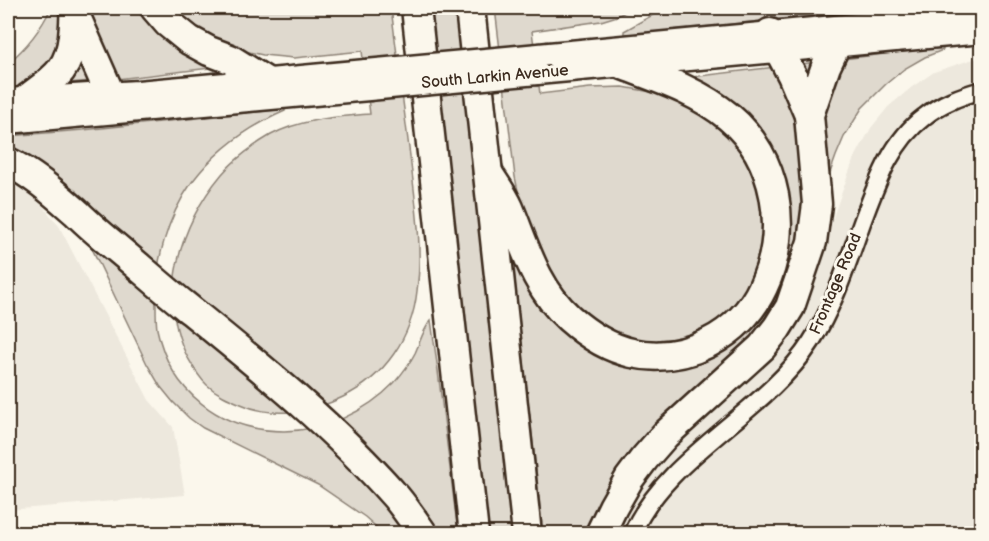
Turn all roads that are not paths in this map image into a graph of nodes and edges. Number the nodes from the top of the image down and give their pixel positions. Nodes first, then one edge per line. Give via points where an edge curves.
1 (155, 8) edge
2 (416, 8) edge
3 (470, 8) edge
4 (75, 11) edge
5 (966, 17) edge
6 (775, 42) junction
7 (836, 45) junction
8 (623, 65) junction
9 (367, 80) junction
10 (265, 81) junction
11 (981, 90) edge
12 (110, 94) junction
13 (17, 100) edge
14 (809, 115) junction
15 (8, 122) edge
16 (8, 162) edge
17 (488, 173) junction
18 (423, 534) edge
19 (474, 534) edge
20 (527, 534) edge
21 (600, 534) edge
22 (632, 534) edge

1 - 10 highway via 189,40
2 - 19 highway
3 - 17 highway
4 - 12 highway
4 - 13 highway via 71,52 66,63 56,76
5 - 6 main road, South Larkin Avenue
5 - 7 main road, South Larkin Avenue
6 - 7 main road, South Larkin Avenue
6 - 8 main road, South Larkin Avenue
6 - 9 main road, South Larkin Avenue, bridge via 549,54
6 - 14 highway
7 - 14 highway
8 - 9 main road, South Larkin Avenue, bridge
8 - 17 highway via 682,88 730,118 762,159 773,187 776,237 766,279 751,306 722,336 690,351 652,355 613,346 581,328 549,297 508,206
9 - 10 main road, South Larkin Avenue
9 - 15 main road, South Larkin Avenue
10 - 12 main road, South Larkin Avenue
11 - 22 street, Frontage Road via 936,108 910,129 894,149 880,174 812,341 765,395 675,474 646,508
12 - 13 main road, South Larkin Avenue
14 - 21 highway via 817,204 812,242 790,308 762,347 644,459
16 - 18 highway via 56,195 298,400 374,473
17 - 20 highway

